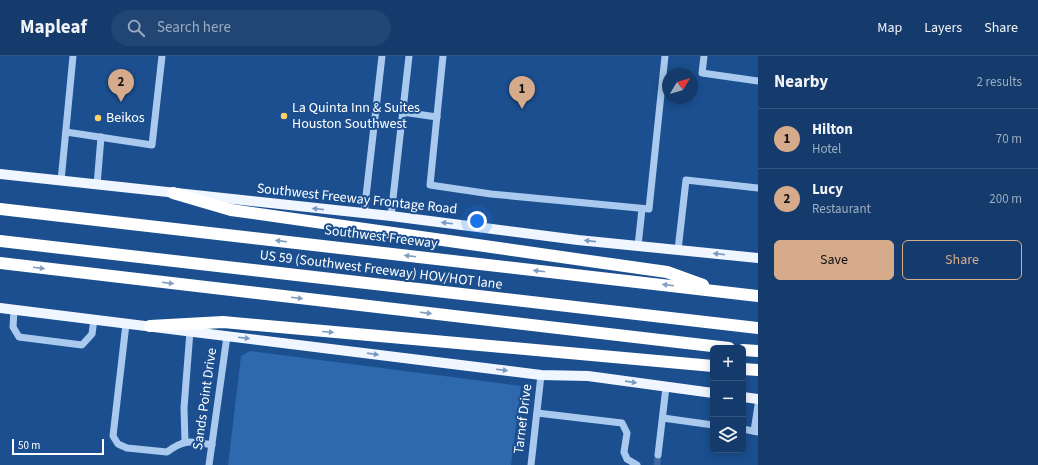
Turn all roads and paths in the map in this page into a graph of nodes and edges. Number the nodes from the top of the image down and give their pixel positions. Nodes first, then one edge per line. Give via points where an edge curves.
1 (73, 56) edge
2 (162, 56) edge
3 (382, 56) edge
4 (409, 56) edge
5 (443, 56) edge
6 (665, 56) edge
7 (704, 56) edge
8 (758, 81) edge
9 (402, 112) junction
10 (436, 117) junction
11 (66, 132) junction
12 (101, 137) junction
13 (0, 174) edge
14 (61, 181) junction
15 (97, 185) junction
16 (758, 188) edge
17 (173, 193) junction
18 (0, 209) edge
19 (642, 209) junction
20 (364, 214) junction
21 (391, 216) junction
22 (0, 241) edge
23 (638, 246) junction
24 (678, 250) junction
25 (758, 258) edge
26 (0, 263) edge
27 (721, 292) junction
28 (758, 296) edge
29 (0, 308) edge
30 (14, 310) junction
31 (94, 320) junction
32 (126, 324) junction
33 (150, 326) junction
34 (758, 328) edge
35 (190, 331) junction
36 (227, 336) junction
37 (710, 346) edge
38 (746, 350) edge
39 (758, 351) edge
40 (710, 366) edge
41 (746, 369) edge
42 (758, 370) edge
43 (541, 375) junction
44 (666, 387) junction
45 (710, 393) edge
46 (746, 397) edge
47 (758, 399) edge
48 (758, 405) edge
49 (537, 413) junction
50 (663, 418) junction
51 (710, 425) edge
52 (746, 429) edge
53 (756, 431) edge
54 (184, 442) junction
55 (212, 445) junction
56 (658, 455) tunnel mouth
57 (209, 465) edge
58 (530, 465) edge
59 (637, 465) edge

1 - 11 street
2 - 12 street via 152,145
3 - 20 street
4 - 9 street
5 - 10 street
6 - 19 street via 649,209
7 - 8 street via 702,73
9 - 10 street
9 - 21 street
10 - 19 street via 430,185 491,194
11 - 12 street
11 - 14 street
12 - 15 street
13 - 14 main road, Southwest Freeway Frontage Road
14 - 15 main road, Southwest Freeway Frontage Road
15 - 17 main road, Southwest Freeway Frontage Road
16 - 24 street via 686,180
20 -> 17 main road, Southwest Freeway Frontage Road
17 - 27 highway via 231,210 667,272
27 -> 18 highway, Southwest Freeway
19 - 23 street
20 - 21 main road, Southwest Freeway Frontage Road
23 -> 21 main road, Southwest Freeway Frontage Road
22 - 34 highway, US 59 (Southwest Freeway) HOV/HOT lane
23 - 24 main road, Southwest Freeway Frontage Road
25 -> 24 main road, Southwest Freeway Frontage Road
26 -> 37 highway
27 - 28 highway, Southwest Freeway
29 - 30 main road
30 - 31 main road
30 - 31 street via 13,327 19,337 82,345 92,334
31 - 32 main road
32 - 33 main road
32 - 54 street via 113,436 118,444 128,448 167,452
33 - 35 main road
33 -> 40 highway via 223,322
35 - 36 main road
35 - 54 street
36 -> 43 main road
36 - 55 street, Sands Point Drive
38 - 39 highway
41 - 42 highway
43 -> 44 main road via 588,376
43 - 49 street, Tarnef Drive
44 - 45 main road
44 - 50 street
46 - 47 main road
48 - 53 street
49 - 58 street, Tarnef Drive
49 - 59 street via 622,423 627,433 624,452 627,459
50 - 51 street
50 - 56 street
52 - 53 street
54 - 55 street
55 - 57 street, Sands Point Drive

